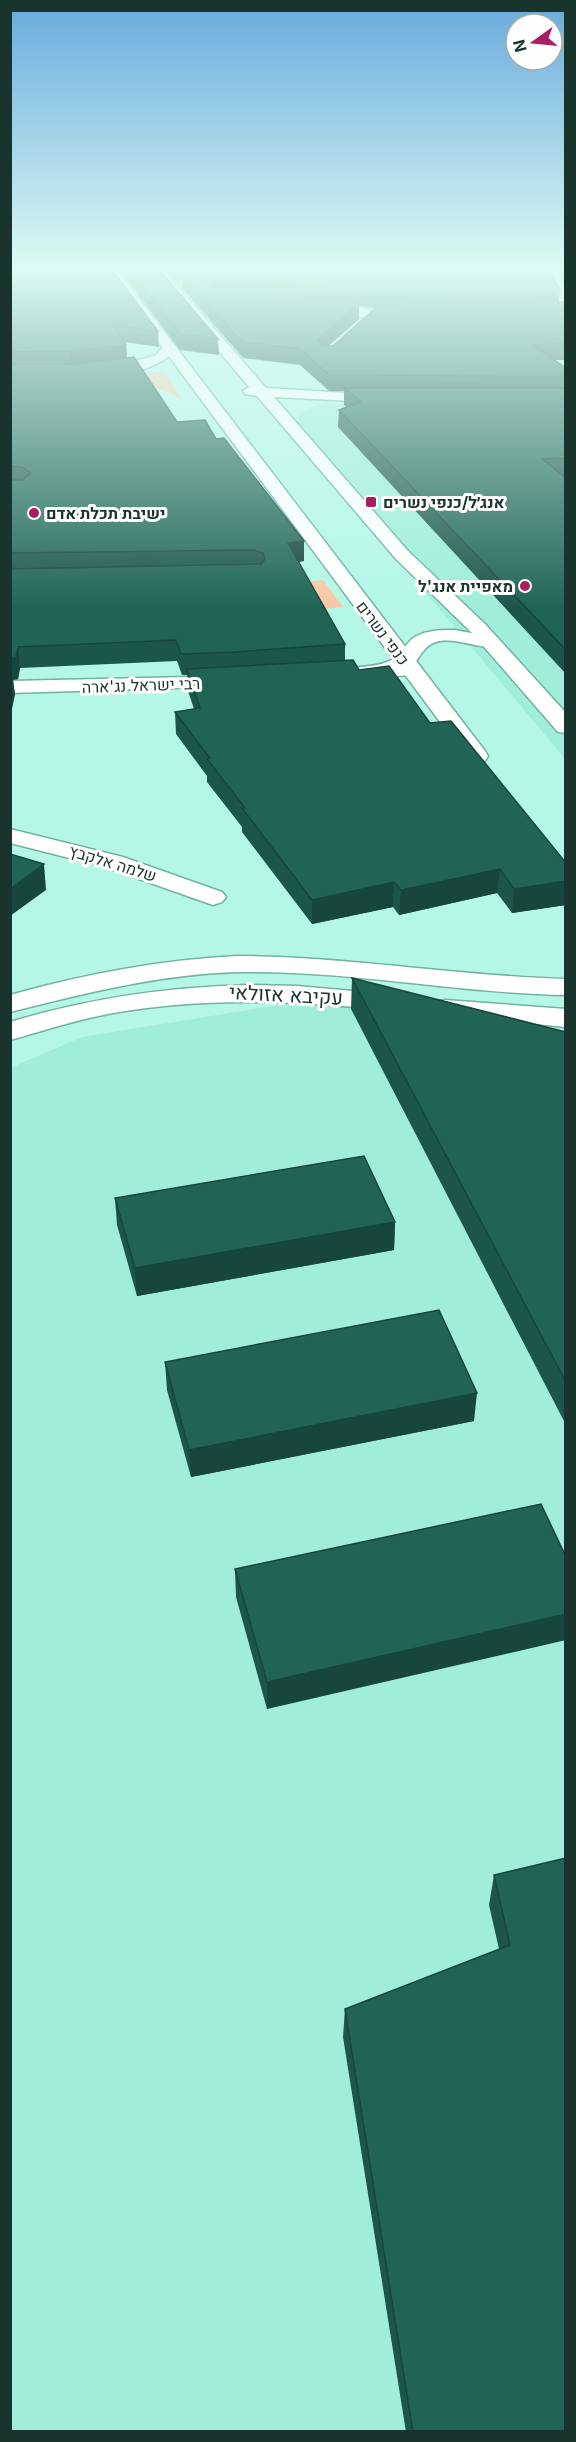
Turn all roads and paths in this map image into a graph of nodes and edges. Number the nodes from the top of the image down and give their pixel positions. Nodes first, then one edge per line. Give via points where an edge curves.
1 (210, 380) edge
2 (252, 380) edge
3 (218, 386) junction
4 (259, 388) junction
5 (357, 399) junction
6 (299, 437) junction
7 (490, 642) junction
8 (407, 665) junction
9 (329, 676) edge
10 (256, 681) edge
11 (10, 687) edge
12 (566, 727) edge
13 (494, 778) edge
14 (10, 836) edge
15 (213, 897) dead end
16 (566, 979) edge
17 (532, 986) junction
18 (566, 987) edge
19 (10, 1004) edge
20 (560, 1019) edge
21 (10, 1031) edge

1 - 3 street, כנפי נשרים
2 - 4 street
3 - 4 street
3 - 8 street, כנפי נשרים
4 - 5 street
4 - 5 street via 404,395
4 - 6 street
5 - 6 street via 326,403 306,415 299,427
6 - 7 street via 402,555
7 - 8 street via 462,637 432,638 418,644
7 - 12 street
8 - 9 street via 379,672
8 - 13 street, כנפי נשרים
10 - 11 street, רבי ישראל נג'ארה
14 - 15 street, שלמה אלקבץ via 114,862
16 - 17 street
17 - 18 street, עקיבא אזולאי
17 - 19 street, עקיבא אזולאי via 327,968 216,964 108,978
20 - 21 street, עקיבא אזולאי via 305,994 216,992 86,1008

